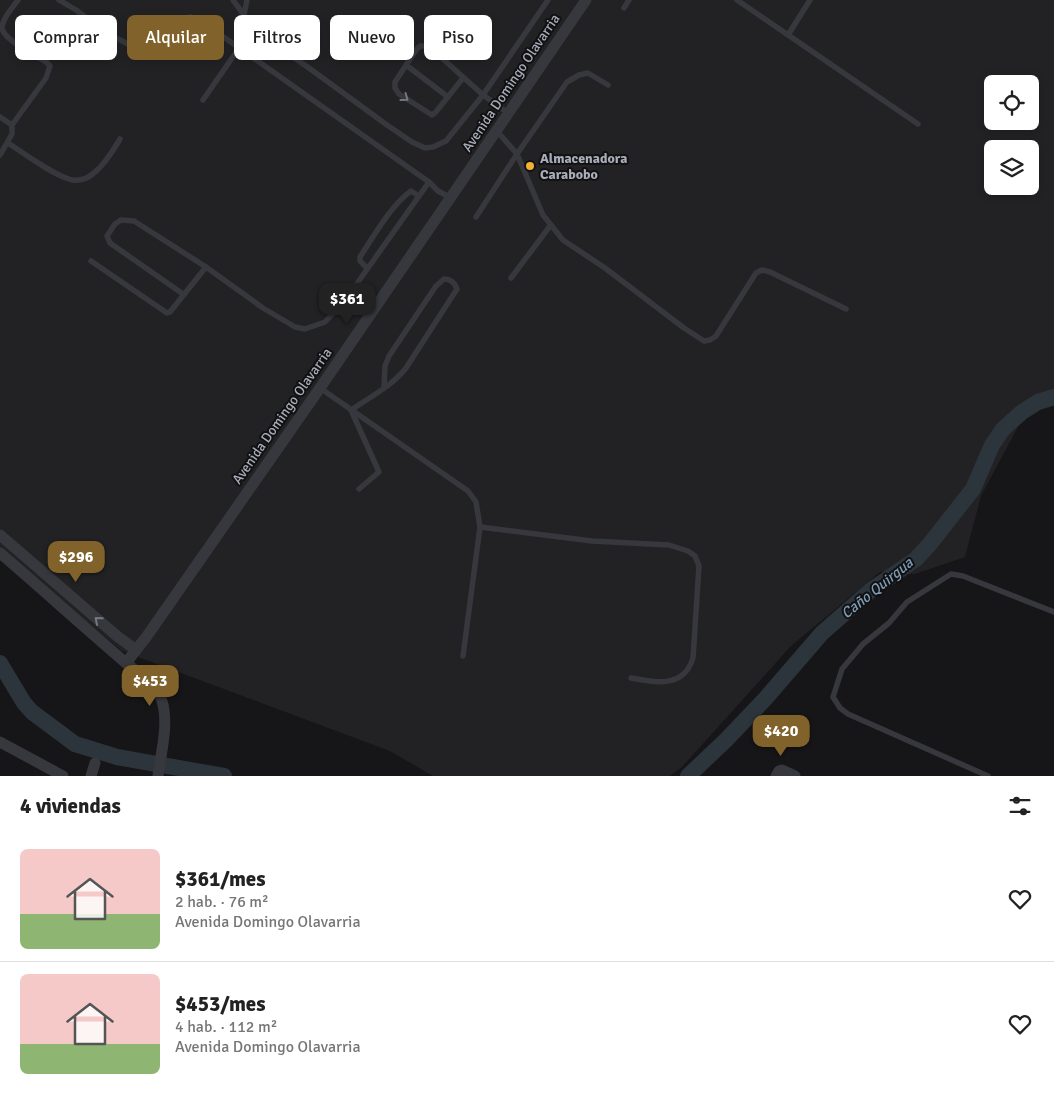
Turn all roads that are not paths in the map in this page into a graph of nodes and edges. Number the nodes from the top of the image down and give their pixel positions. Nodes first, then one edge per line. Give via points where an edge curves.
1 (18, 0) edge
2 (59, 0) edge
3 (233, 0) edge
4 (247, 0) edge
5 (548, 0) edge
6 (586, 0) edge
7 (629, 0) edge
8 (737, 0) edge
9 (810, 0) edge
10 (624, 8) dead end
11 (244, 15) joint
12 (788, 35) junction
13 (234, 44) edge
14 (234, 55) edge
15 (256, 60) edge
16 (297, 60) edge
17 (406, 65) junction
18 (463, 78) junction
19 (608, 86) dead end
20 (483, 95) junction
21 (448, 97) junction
22 (203, 100) dead end
23 (508, 113) junction
24 (0, 117) edge
25 (918, 124) dead end
26 (12, 125) junction
27 (497, 131) junction
28 (120, 138) dead end
29 (8, 143) junction
30 (517, 154) junction
31 (0, 155) edge
32 (428, 182) junction
33 (419, 196) junction
34 (451, 198) junction
35 (476, 217) dead end
36 (550, 226) junction
37 (91, 261) dead end
38 (206, 267) junction
39 (367, 268) junction
40 (512, 278) dead end
41 (183, 294) junction
42 (846, 309) dead end
43 (384, 387) junction
44 (320, 388) junction
45 (351, 410) junction
46 (358, 489) dead end
47 (480, 527) junction
48 (0, 535) edge
49 (0, 553) edge
50 (1054, 612) edge
51 (136, 650) junction
52 (463, 656) dead end
53 (126, 663) junction
54 (631, 678) dead end
55 (0, 742) edge
56 (95, 763) dead end
57 (63, 776) edge
58 (91, 776) edge
59 (158, 776) edge
60 (776, 776) edge
61 (795, 776) edge
62 (988, 776) edge

1 - 26 lane via 4,21 4,34 50,66 46,78
2 - 13 lane via 128,44 141,46 170,20 191,17
3 - 11 lane
4 - 11 lane
5 - 20 lane
6 - 23 street, Avenida Domingo Olavarria
7 - 10 lane
8 - 12 lane
9 - 12 lane
12 - 25 lane
14 - 22 lane
15 - 32 lane
16 - 20 lane via 387,126 425,148 446,141
17 - 18 lane via 420,46 425,46
17 - 21 lane
17 -> 21 lane via 394,82 399,94 432,115
18 - 20 lane
18 - 21 lane
19 - 30 lane via 588,73 579,74 568,82
20 - 23 lane
23 - 27 street, Avenida Domingo Olavarria
24 - 26 lane
26 - 29 lane
27 - 30 lane
27 - 34 street, Avenida Domingo Olavarria
28 - 29 lane via 95,172 84,179 70,180
29 - 31 lane
30 - 35 lane
30 - 36 lane via 536,202
32 - 33 lane
32 - 34 lane
33 - 39 lane
33 - 39 lane via 411,191 394,208 360,257
34 - 44 street, Avenida Domingo Olavarria
36 - 40 lane
36 - 42 lane via 563,240 704,341 716,336 756,273 762,270
37 - 41 lane via 164,313 170,312
38 - 39 lane via 263,308 295,328 305,329 325,322
38 - 41 lane
38 - 41 lane via 134,221 121,220 115,224 107,236 110,243
43 - 43 lane via 397,380 406,368 457,289 449,279 436,286 389,356 384,366
43 - 45 lane
44 - 45 lane
44 - 51 street, Avenida Domingo Olavarria
45 - 46 lane via 379,472
45 - 47 lane via 468,491 476,502
47 - 52 lane
47 - 54 lane via 592,541 669,545 688,550 695,556 699,566 691,667 682,678 672,680
51 -> 48 street
49 - 53 street
50 - 62 lane via 951,574 907,602 842,669 833,697 848,714
51 - 53 street, Avenida Domingo Olavarria
53 - 59 street via 152,683 162,701 165,720
55 - 57 street
56 - 58 street
60 - 61 street via 782,770

